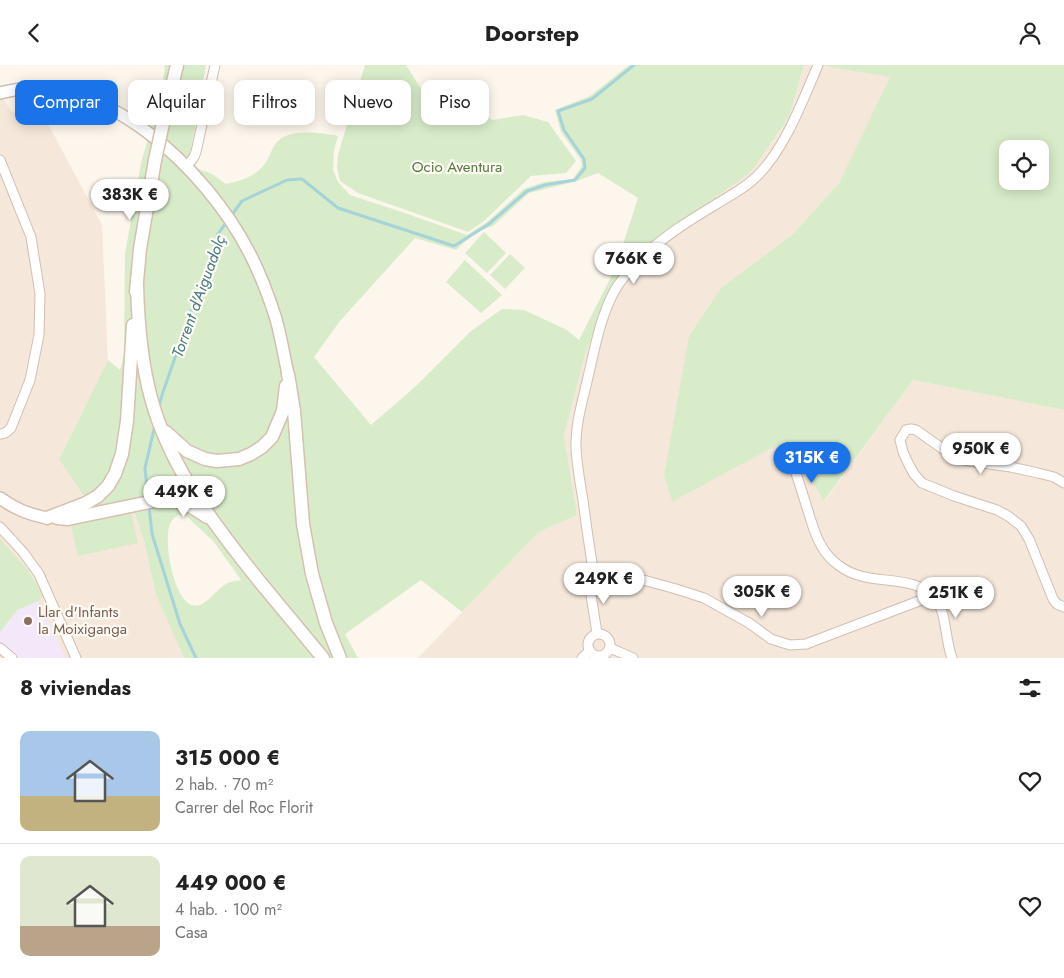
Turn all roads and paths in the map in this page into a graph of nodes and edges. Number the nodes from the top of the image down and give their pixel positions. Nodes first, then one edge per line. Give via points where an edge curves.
1 (176, 65) edge
2 (215, 65) edge
3 (818, 65) edge
4 (0, 93) edge
5 (0, 161) edge
6 (187, 166) junction
7 (136, 285) junction
8 (288, 374) junction
9 (159, 423) junction
10 (3, 434) edge
11 (790, 453) dead end
12 (1064, 483) edge
13 (0, 498) edge
14 (47, 518) junction
15 (214, 523) junction
16 (0, 527) edge
17 (594, 575) junction
18 (932, 596) junction
19 (1064, 607) edge
20 (597, 633) junction
21 (0, 648) edge
22 (610, 648) junction
23 (590, 651) junction
24 (12, 658) edge
25 (76, 658) edge
26 (323, 658) edge
27 (340, 658) edge
28 (582, 658) edge
29 (632, 658) edge
30 (952, 658) edge

1 - 7 main road, bridge via 155,160
2 - 6 street via 196,152
3 - 17 street via 785,138 756,177 660,242 624,277 608,305 576,428 578,468
4 - 6 street via 34,87 85,96 131,119 154,135
5 - 10 street via 31,237 40,294 39,335 30,379 15,421
6 - 8 street via 207,188 249,252 276,318
7 - 9 main road via 142,360
7 - 14 main road via 127,421 115,474 98,496
8 - 9 main road via 283,411 272,437 262,447 238,459 216,461 194,455
8 - 27 main road via 312,574
9 - 15 main road via 183,476
11 - 18 street via 821,546 829,557 861,577 914,585
12 - 19 street via 1038,473 964,460 916,429 906,431 900,440 914,475 922,483 997,509 1021,526 1053,599
13 - 14 street via 18,509
14 - 15 main road via 68,519 176,499
15 - 26 main road
16 - 25 street via 39,574
17 - 18 street via 648,581 704,598 771,639 790,645 806,644
17 - 20 street via 590,589
18 - 30 street via 943,617
20 - 22 street via 607,637
20 - 23 street via 588,641
21 - 24 street
22 - 23 street via 599,656
22 - 29 street
23 - 28 street

